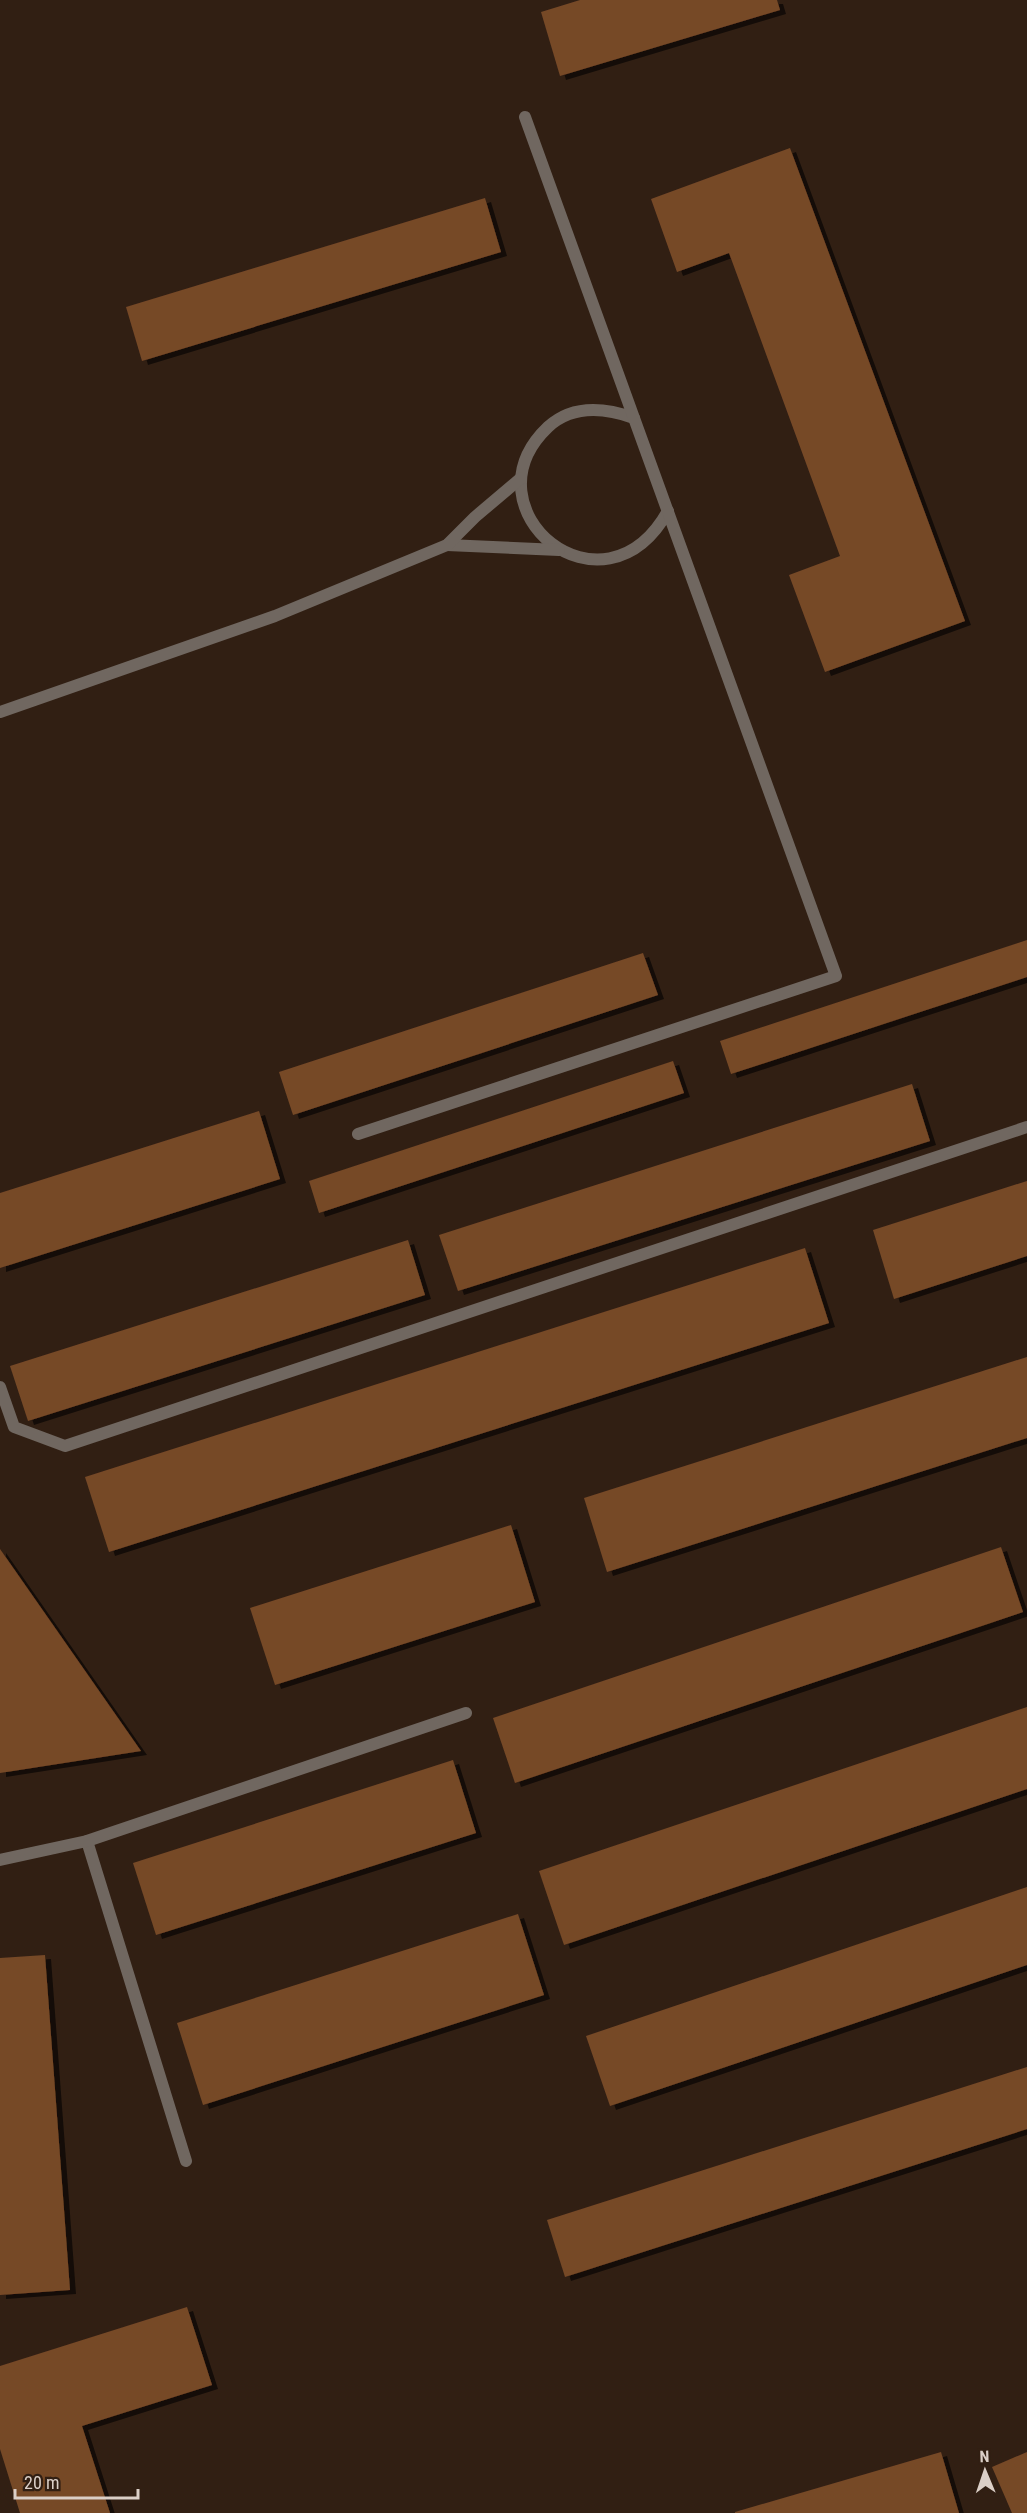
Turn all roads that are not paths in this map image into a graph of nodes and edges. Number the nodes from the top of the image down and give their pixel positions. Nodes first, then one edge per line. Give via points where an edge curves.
1 (525, 117) dead end
2 (634, 418) junction
3 (521, 478) junction
4 (668, 511) junction
5 (447, 545) junction
6 (559, 550) junction
7 (0, 712) edge
8 (1027, 1127) edge
9 (358, 1134) dead end
10 (0, 1387) edge
11 (466, 1713) dead end
12 (87, 1841) junction
13 (0, 1860) edge
14 (186, 2161) dead end

1 - 2 street
2 - 3 street via 592,409 571,413 552,423 526,457
2 - 4 street
3 - 5 street
3 - 6 street via 530,519 542,537
4 - 6 street via 642,546 622,555 601,560
4 - 9 street via 836,976
5 - 6 street
5 - 7 street via 275,616
8 - 10 street via 65,1446 14,1428
11 - 12 street
12 - 13 street
12 - 14 street

